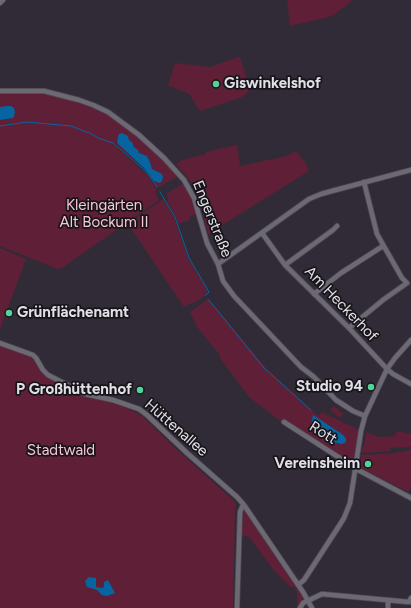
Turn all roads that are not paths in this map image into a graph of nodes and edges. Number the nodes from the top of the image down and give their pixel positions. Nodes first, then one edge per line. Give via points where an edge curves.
1 (3, 0) edge
2 (0, 3) edge
3 (0, 91) edge
4 (411, 170) edge
5 (364, 182) junction
6 (337, 226) dead end
7 (262, 233) junction
8 (383, 246) junction
9 (218, 264) junction
10 (285, 265) junction
11 (314, 294) junction
12 (349, 328) junction
13 (411, 340) edge
14 (0, 343) edge
15 (387, 369) junction
16 (411, 384) edge
17 (365, 416) junction
18 (284, 422) dead end
19 (356, 468) junction
20 (411, 498) edge
21 (244, 505) junction
22 (298, 585) junction
23 (411, 598) edge
24 (308, 600) junction
25 (388, 600) junction
26 (237, 608) edge
27 (300, 608) edge
28 (312, 608) edge
29 (388, 608) edge

1 - 2 street
3 - 9 street, Engerstraße via 44,91 79,100 108,112 139,135 184,180 194,198 207,243
4 - 5 street
5 - 7 street via 308,199
5 - 8 street via 377,234
6 - 10 street
7 - 9 street
7 - 10 street, Am Heckerhof
8 - 11 street
8 - 12 street via 407,282
9 - 17 street, Engerstraße via 223,281 234,296 301,368 314,377 342,405
10 - 11 street, Am Heckerhof
11 - 12 street, Am Heckerhof
12 - 15 street, Am Heckerhof
13 - 15 street
14 - 21 street, Hüttenallee via 33,355 48,376 85,394 139,409
15 - 16 street, Am Heckerhof
15 - 17 street
17 - 19 street
18 - 19 street, Rott
19 - 20 street, Rott
19 - 22 street via 350,503 344,518 309,573
21 - 22 street, Hüttenallee
21 - 26 street via 240,512
22 - 24 street, Hüttenallee
23 - 25 street via 409,602
24 - 25 street via 322,594
24 - 27 street via 303,602
24 - 28 street, Hüttenallee
25 - 29 street

